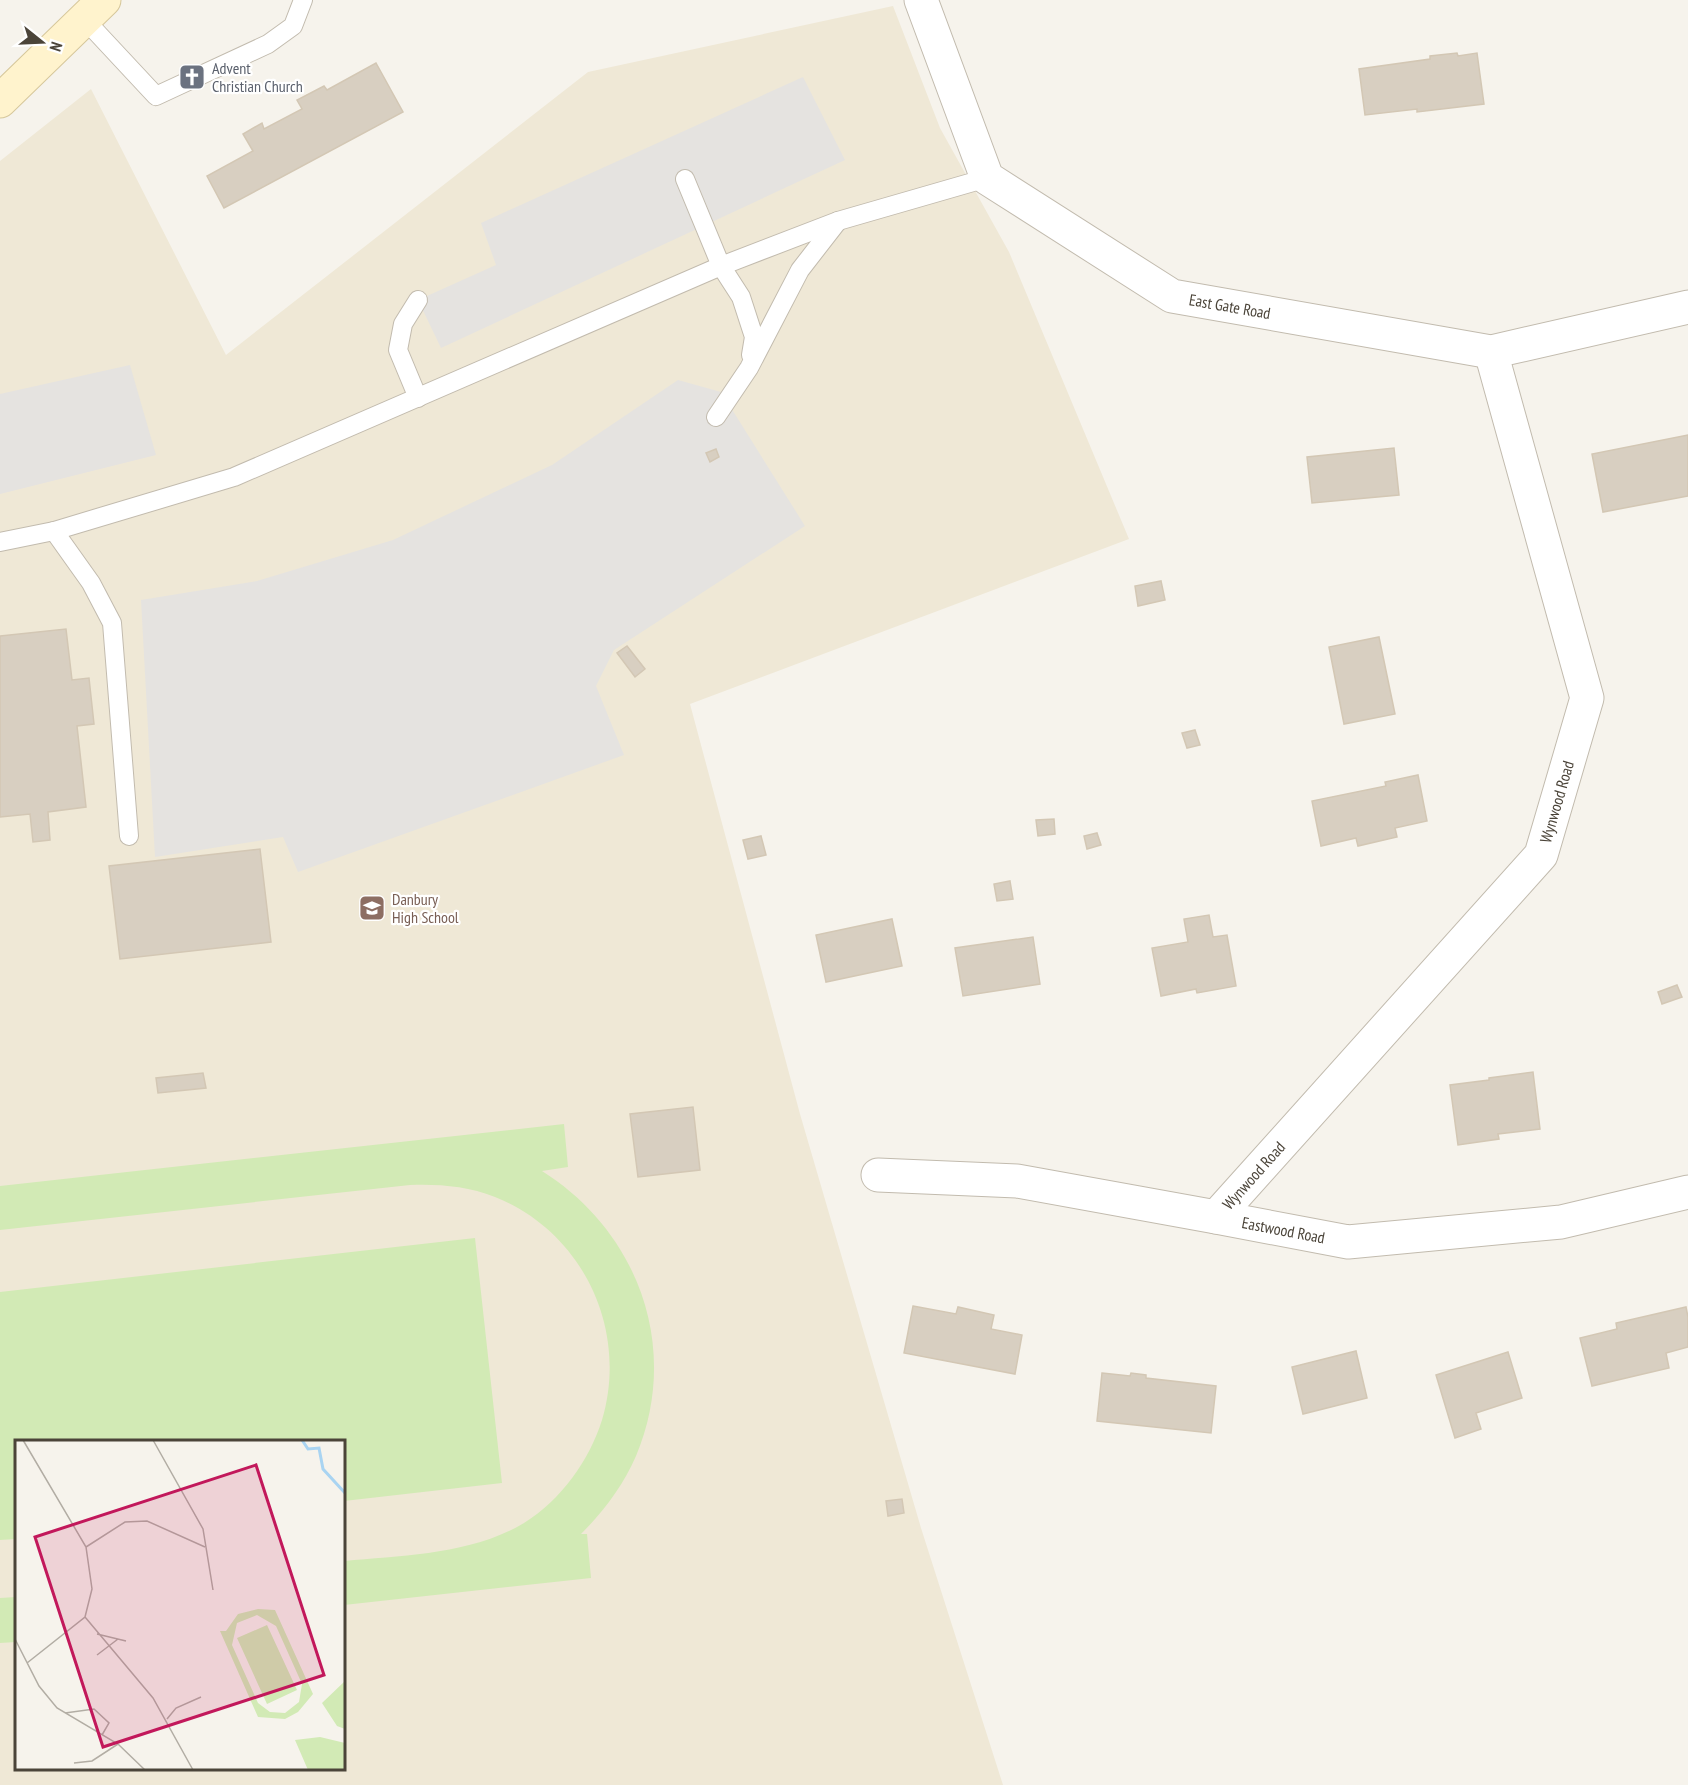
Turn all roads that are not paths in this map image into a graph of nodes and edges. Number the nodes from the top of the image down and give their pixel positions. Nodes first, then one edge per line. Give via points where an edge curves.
1 (303, 0) edge
2 (921, 0) edge
3 (95, 9) edge
4 (0, 101) edge
5 (987, 178) junction
6 (685, 179) dead end
7 (838, 221) junction
8 (721, 266) junction
9 (418, 300) dead end
10 (1688, 307) edge
11 (1491, 352) junction
12 (749, 368) junction
13 (418, 398) junction
14 (716, 417) dead end
15 (54, 531) junction
16 (0, 542) edge
17 (129, 836) dead end
18 (878, 1175) dead end
19 (1688, 1192) edge
20 (1216, 1217) junction

1 - 3 lane via 292,26 268,44 156,96 87,22
2 - 5 street
3 - 4 main road
5 - 7 lane
5 - 11 street, East Gate Road via 1172,296
6 - 8 lane
7 - 8 lane
7 - 12 lane via 800,270
8 - 12 lane via 741,297 754,337
8 - 13 lane
9 - 13 lane via 403,324 398,350
10 - 11 street, East Gate Road
11 - 20 street, Wynwood Road via 1587,698 1541,855
12 - 14 lane
13 - 15 lane via 234,477
15 - 16 lane
15 - 17 lane via 91,583 112,623
18 - 20 street, Eastwood Road via 1017,1181
19 - 20 street, Eastwood Road via 1560,1222 1348,1242

